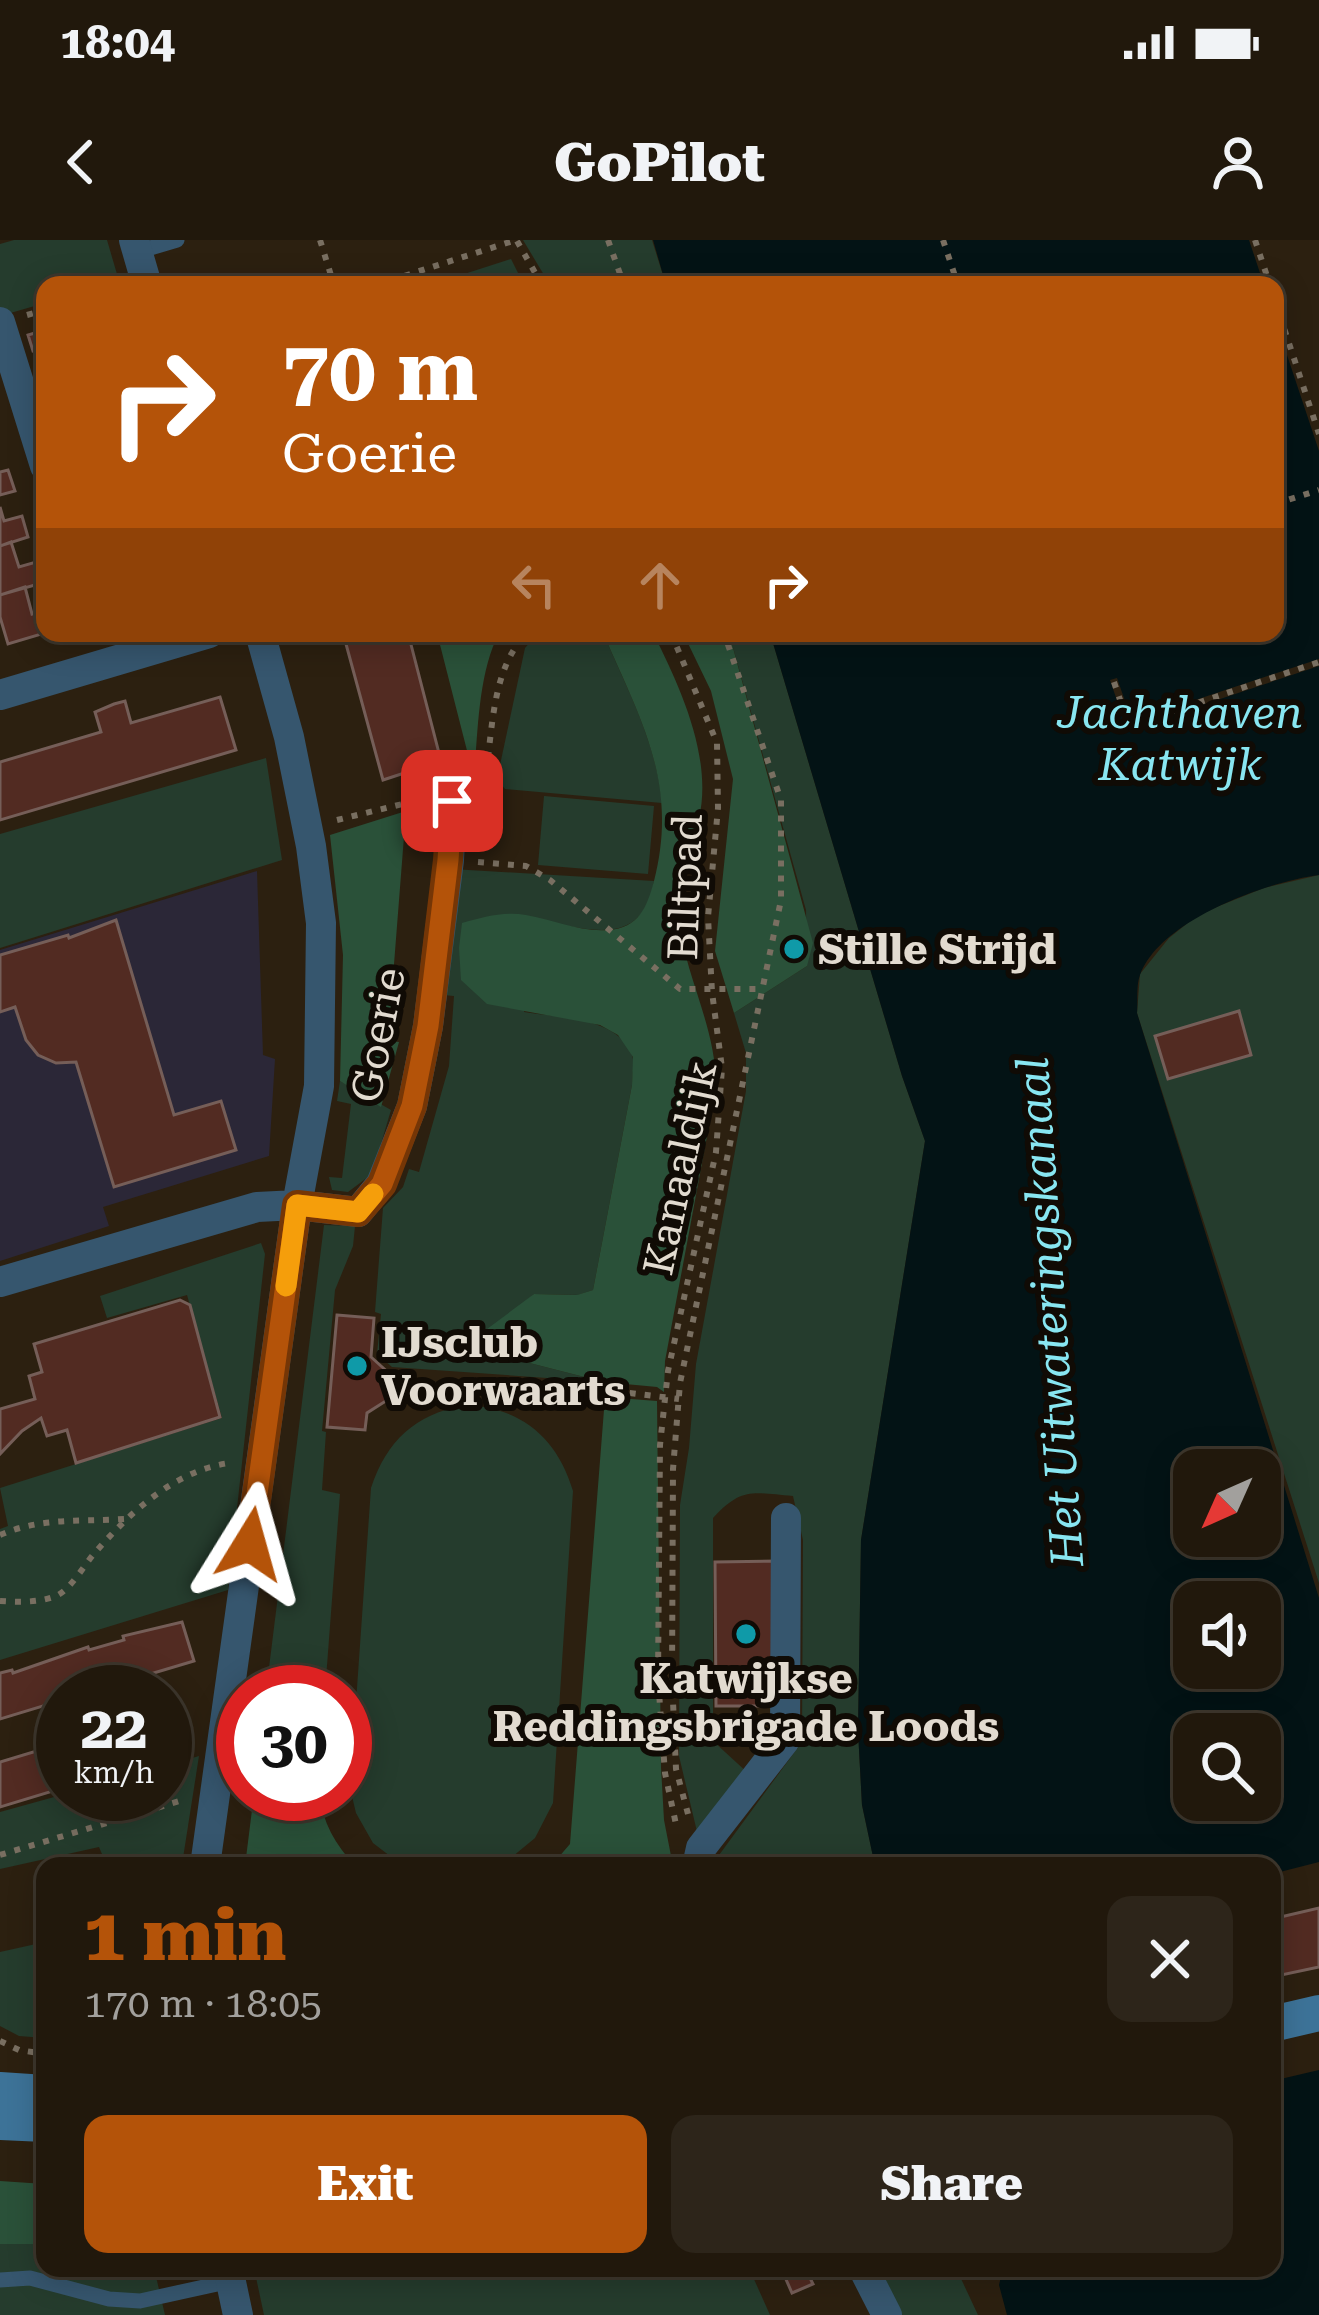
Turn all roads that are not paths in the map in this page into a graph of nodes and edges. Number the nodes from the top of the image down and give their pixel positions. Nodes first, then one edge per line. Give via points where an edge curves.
1 (177, 240) edge
2 (135, 246) edge
3 (145, 276) edge
4 (0, 322) edge
5 (36, 437) edge
6 (140, 642) edge
7 (263, 642) edge
8 (101, 647) edge
9 (0, 695) edge
10 (452, 801) road end
11 (297, 1205) junction
12 (0, 1282) edge
13 (786, 1518) dead end
14 (688, 1845) road end
15 (206, 1857) edge
16 (1319, 2013) edge
17 (1281, 2022) edge
18 (0, 2090) edge
19 (36, 2092) edge
20 (0, 2122) edge
21 (36, 2124) edge
22 (220, 2277) edge
23 (231, 2277) edge
24 (868, 2277) edge
25 (0, 2280) edge
26 (238, 2315) edge
27 (887, 2315) edge

1 - 2 lane
2 - 3 street
4 - 5 street
6 - 8 street
7 - 11 street via 309,830 321,923 319,1086
8 - 9 street
10 - 11 street, Goerie via 412,1106 382,1184 358,1212
11 - 12 street via 256,1207
11 - 15 street
13 - 14 street via 785,1740 701,1848
16 - 17 street
18 - 19 street
20 - 21 street
22 - 25 lane via 140,2301 30,2278
23 - 26 street
24 - 27 street

